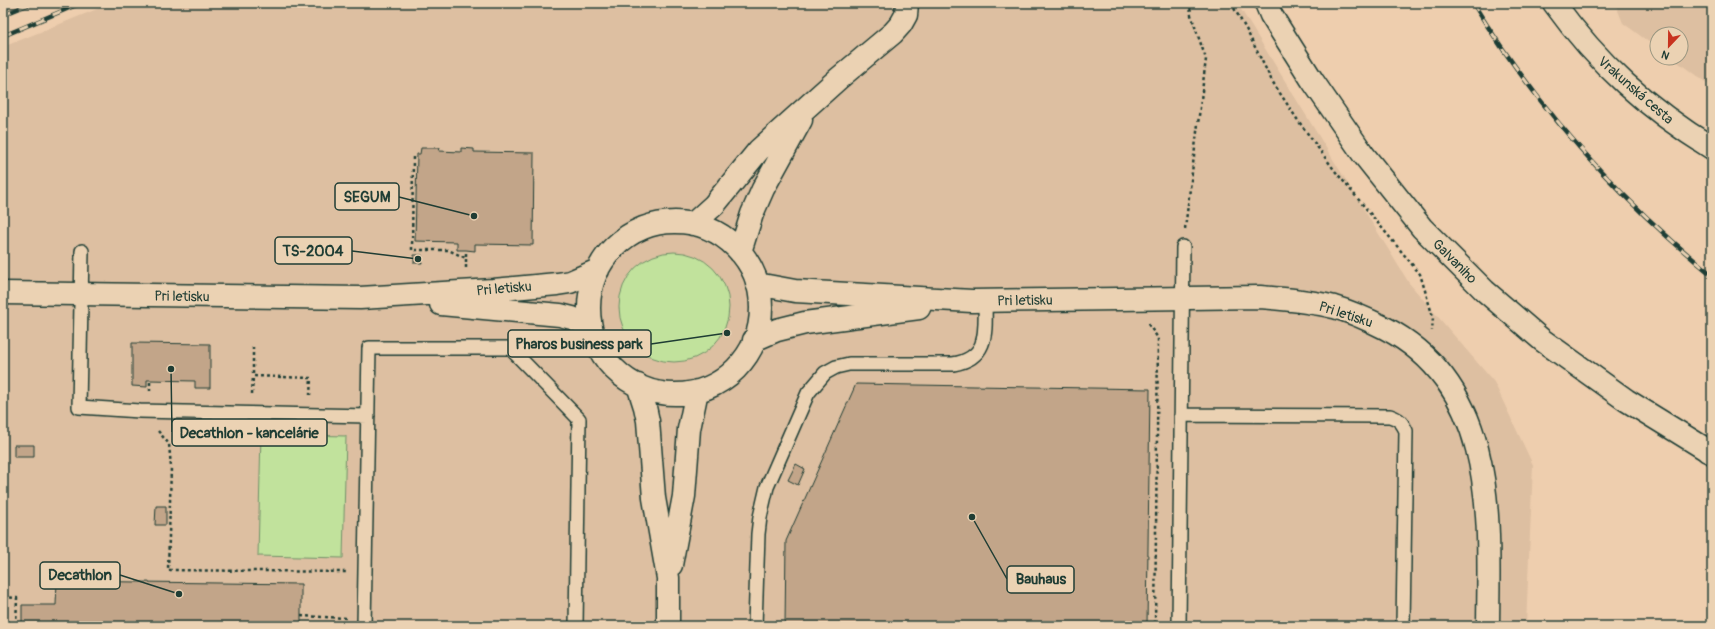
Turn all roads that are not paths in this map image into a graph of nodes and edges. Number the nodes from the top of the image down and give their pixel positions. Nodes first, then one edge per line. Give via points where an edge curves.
1 (1266, 3) edge
2 (1554, 3) edge
3 (909, 4) edge
4 (808, 106) junction
5 (1712, 148) edge
6 (693, 224) junction
7 (1183, 247) road end
8 (82, 251) dead end
9 (740, 252) junction
10 (598, 270) junction
11 (757, 284) junction
12 (3, 293) edge
13 (82, 294) junction
14 (360, 298) junction
15 (1182, 298) junction
16 (979, 301) junction
17 (591, 327) junction
18 (754, 340) junction
19 (638, 385) junction
20 (697, 390) junction
21 (1181, 415) junction
22 (368, 416) junction
23 (1711, 452) edge
24 (668, 578) junction
25 (364, 626) edge
26 (576, 626) edge
27 (668, 626) edge
28 (755, 626) edge
29 (1178, 626) edge
30 (1403, 626) edge
31 (1488, 626) edge

1 - 23 street, Galvaniho via 1312,80 1363,154 1422,228 1485,291 1542,340 1626,400
2 - 5 street, Vrakunská cesta via 1609,70 1680,129
3 - 4 street via 906,16 893,33
4 - 6 street via 759,150 714,205
4 - 9 street via 763,190
6 - 9 street via 719,234
6 - 10 street via 665,223 637,231 614,247
7 - 15 lane
8 - 13 lane
9 - 11 street via 752,270
10 - 14 street, Pri letisku via 570,282 557,284
10 - 17 street via 589,298
11 - 16 street, Pri letisku via 795,291
11 - 18 street via 760,312
12 - 13 street, Pri letisku
13 - 14 street, Pri letisku
13 - 22 lane via 79,407
14 - 17 street, Pri letisku via 560,315
15 - 16 street, Pri letisku
15 - 21 lane
15 - 31 street, Pri letisku via 1260,297 1336,307 1402,337 1429,359 1449,384 1466,414 1478,450 1488,527
16 - 18 street, Pri letisku via 805,323 777,330
16 - 28 lane via 985,330 982,346 965,362 849,364 836,367 816,381 800,408 767,487 758,534
17 - 19 street via 596,342 613,367
18 - 20 street via 748,353 731,373 710,386
19 - 20 street via 652,391 667,393
19 - 24 street via 646,414 654,498
20 - 24 street via 689,429 684,496
21 - 29 lane
21 - 30 lane via 1397,418 1406,431
22 - 25 lane
22 - 26 lane via 369,348 510,348 579,419
24 - 27 street

